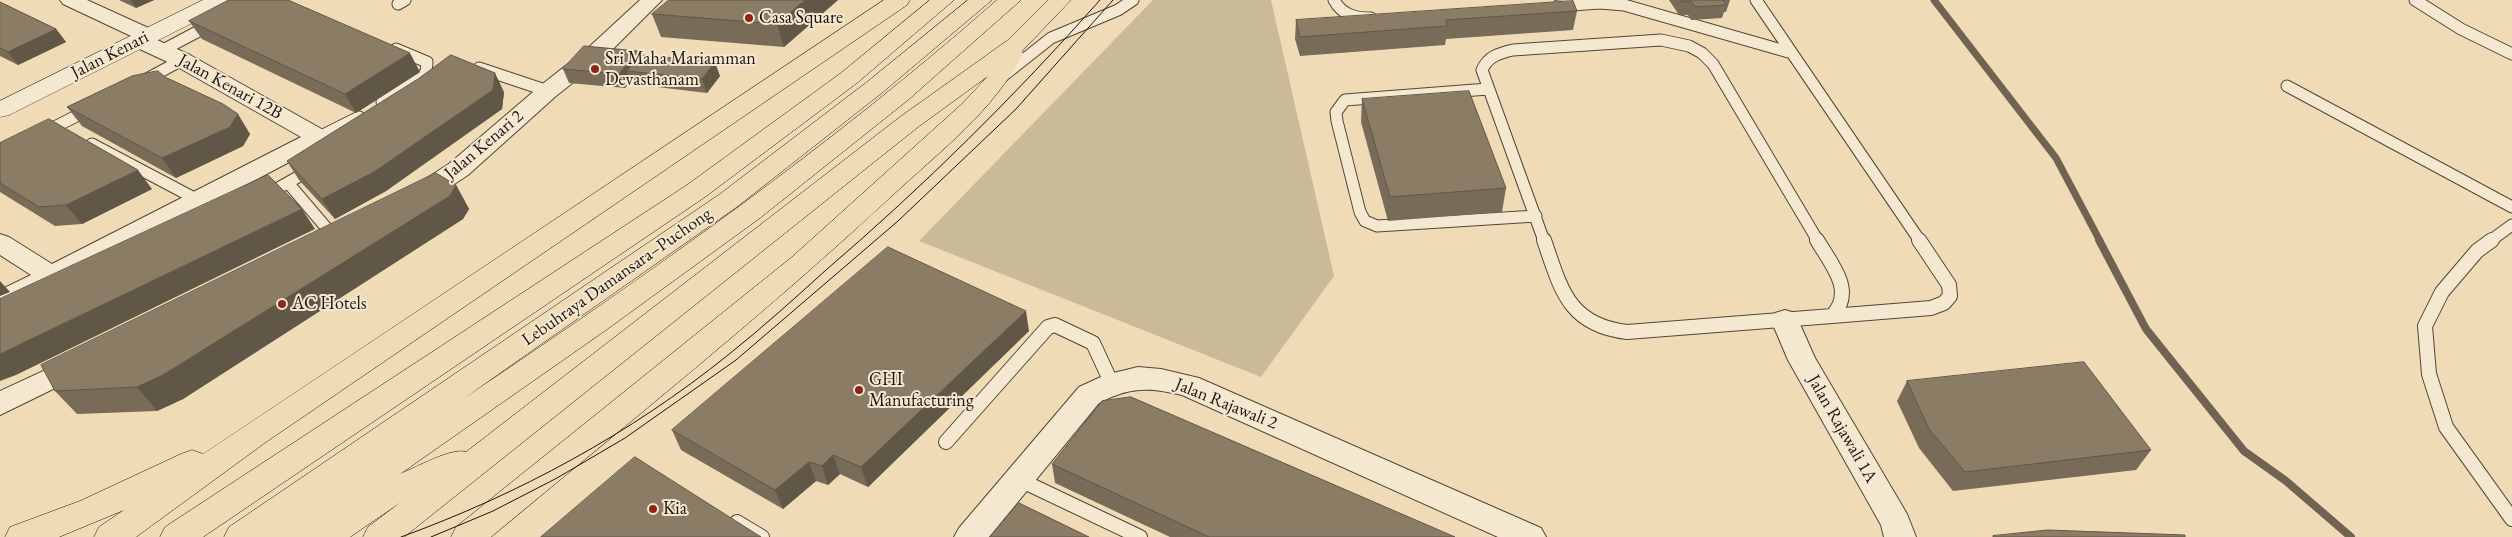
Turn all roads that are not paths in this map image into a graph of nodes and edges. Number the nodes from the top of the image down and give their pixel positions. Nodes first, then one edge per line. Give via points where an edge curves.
1 (70, 0) edge
2 (652, 0) edge
3 (900, 0) edge
4 (943, 0) edge
5 (981, 0) edge
6 (1010, 0) edge
7 (1060, 0) edge
8 (1134, 0) edge
9 (1334, 0) edge
10 (1641, 0) edge
11 (1756, 0) edge
12 (2415, 0) edge
13 (1600, 1) edge
14 (1542, 6) edge
15 (220, 10) edge
16 (1647, 10) junction
17 (1377, 17) edge
18 (382, 43) edge
19 (1016, 45) junction
20 (158, 46) junction
21 (1792, 53) junction
22 (2512, 54) edge
23 (466, 69) edge
24 (1000, 77) junction
25 (132, 86) edge
26 (2287, 86) dead end
27 (1488, 89) junction
28 (548, 91) junction
29 (887, 91) junction
30 (99, 104) edge
31 (0, 110) edge
32 (318, 137) junction
33 (33, 139) edge
34 (84, 140) edge
35 (321, 162) edge
36 (289, 184) junction
37 (198, 200) junction
38 (254, 201) edge
39 (2512, 207) edge
40 (394, 209) edge
41 (1536, 216) junction
42 (2512, 225) edge
43 (335, 238) edge
44 (0, 243) edge
45 (52, 276) junction
46 (0, 302) edge
47 (1831, 316) junction
48 (1785, 320) junction
49 (97, 356) edge
50 (1111, 382) junction
51 (0, 404) edge
52 (255, 433) junction
53 (946, 442) dead end
54 (498, 445) junction
55 (1018, 479) junction
56 (728, 516) edge
57 (2512, 519) edge
58 (120, 533) edge
59 (22, 537) edge
60 (177, 537) edge
61 (241, 537) edge
62 (283, 537) edge
63 (324, 537) edge
64 (380, 537) edge
65 (468, 537) edge
66 (762, 537) edge
67 (970, 537) edge
68 (1140, 537) edge
69 (1530, 537) edge
70 (1900, 537) edge

1 - 20 street, Jalan Kenari 12B
2 - 28 street, Jalan Kenari 2 via 605,54
3 - 52 highway
4 - 60 highway via 849,78 696,191
5 - 29 highway, Lebuhraya Damansara–Puchong
6 - 29 highway, Lebuhraya Damansara–Puchong
7 - 19 highway
8 - 24 lane via 1051,38
9 - 17 lane via 1345,14
10 - 16 lane
11 - 21 lane
12 - 22 lane via 2461,29
13 - 14 lane
13 - 16 lane
15 - 20 street, Jalan Kenari
16 - 21 lane
18 - 32 lane via 427,62 426,73 361,116
19 - 24 highway
19 - 54 highway via 909,122
20 - 25 lane
20 - 31 street, Jalan Kenari
20 - 32 street, Jalan Kenari 12B
21 - 47 lane via 1949,285 1950,296 1944,303 1931,308
23 - 28 lane via 476,67
24 - 65 highway via 913,164 802,264
26 - 39 lane
27 - 41 lane
27 - 41 lane via 1345,100 1336,112 1337,121 1360,212 1365,221 1377,226
27 - 47 lane via 1482,70 1484,64 1491,57 1512,50 1661,40 1689,46 1702,53 1713,64 1842,283 1845,299 1841,308
28 - 40 street, Jalan Kenari 2 via 459,169
29 - 61 highway, Lebuhraya Damansara–Puchong
29 - 62 highway, Lebuhraya Damansara–Puchong via 746,214 569,342
30 - 33 lane via 62,128
32 - 37 street
34 - 37 lane
35 - 36 lane
36 - 38 lane
36 - 43 lane
37 - 45 street
41 - 48 lane via 1570,305 1580,316 1597,326 1627,332
42 - 57 lane via 2477,251 2442,292 2425,326 2429,374 2446,426
44 - 45 street
45 - 46 street
47 - 48 lane
48 - 70 street, Jalan Rajawali 1A via 1802,360 1896,523
49 - 51 street
50 - 53 lane via 1093,343 1055,325 1048,327
50 - 55 street, Jalan Rajawali 2 via 1089,395
50 - 69 street, Jalan Rajawali 2 via 1161,378 1189,386
52 - 58 highway
52 - 59 highway via 92,510
54 - 63 highway via 387,494
54 - 64 highway
55 - 67 street, Jalan Rajawali 2
55 - 68 lane
56 - 66 lane

